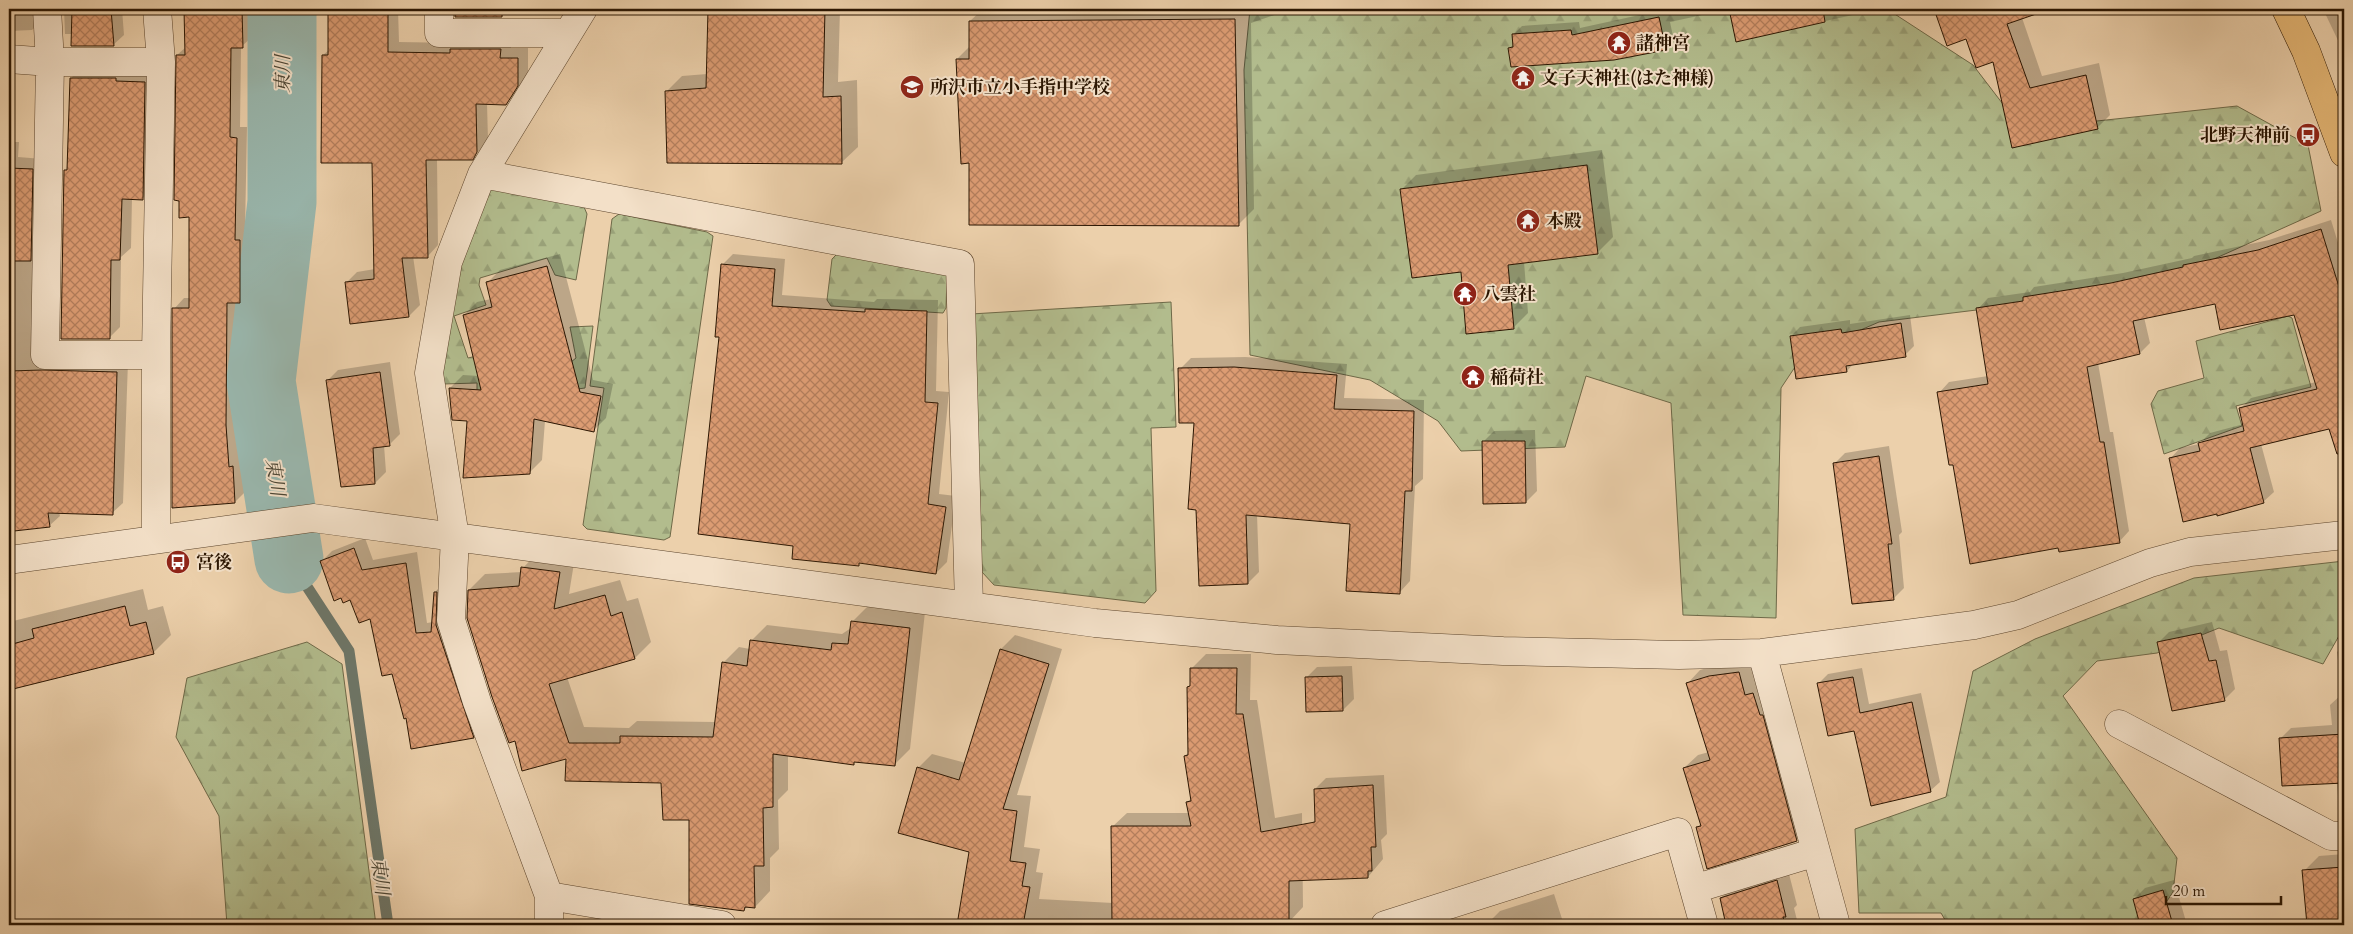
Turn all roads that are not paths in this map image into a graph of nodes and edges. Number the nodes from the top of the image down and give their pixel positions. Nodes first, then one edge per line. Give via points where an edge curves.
1 (47, 9) edge
2 (157, 9) edge
3 (439, 9) edge
4 (583, 9) edge
5 (2286, 9) edge
6 (568, 33) junction
7 (9, 59) edge
8 (50, 62) junction
9 (161, 62) junction
10 (2344, 153) edge
11 (482, 174) junction
12 (156, 355) junction
13 (2344, 535) edge
14 (455, 536) junction
15 (156, 539) junction
16 (9, 560) edge
17 (969, 606) junction
18 (1762, 653) junction
19 (2119, 724) dead end
20 (2344, 836) edge
21 (1816, 852) junction
22 (1694, 889) junction
23 (549, 896) junction
24 (549, 925) edge
25 (722, 925) edge
26 (1385, 925) edge
27 (1704, 925) edge
28 (1836, 925) edge

1 - 8 street
2 - 9 street
3 - 6 street via 439,34
4 - 6 street
5 - 10 main road via 2306,51
6 - 11 street
7 - 8 street
8 - 9 street
8 - 12 street via 45,355
9 - 12 street
11 - 14 street via 448,262 429,373
11 - 17 street via 960,264
12 - 15 street
13 - 18 street via 2190,552 2150,563 2018,614 1974,625
14 - 15 street via 313,518
14 - 17 street
14 - 23 street via 451,620 477,702
15 - 16 street
17 - 18 street via 1095,623 1277,640 1503,651 1679,655
18 - 21 street
19 - 20 street via 2331,836
21 - 22 street
21 - 28 street
22 - 26 street via 1678,832
22 - 27 street
23 - 24 street
23 - 25 street

